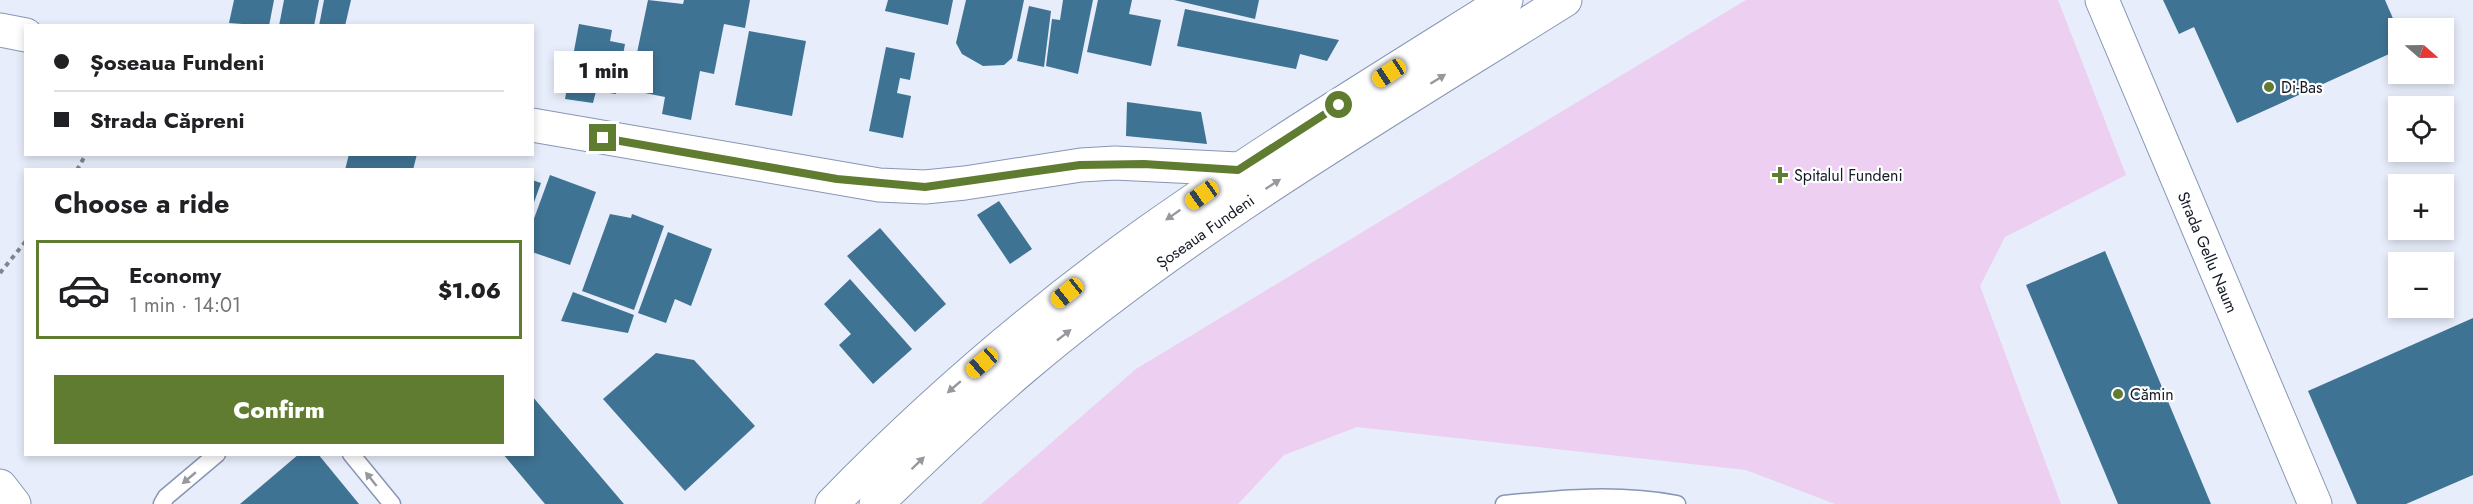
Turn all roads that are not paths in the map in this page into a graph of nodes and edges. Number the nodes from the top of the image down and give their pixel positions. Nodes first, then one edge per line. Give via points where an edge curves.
1 (1506, 0) edge
2 (1565, 0) edge
3 (2102, 0) edge
4 (0, 30) edge
5 (24, 35) edge
6 (534, 125) edge
7 (1238, 170) junction
8 (215, 456) edge
9 (353, 456) edge
10 (0, 486) edge
11 (1585, 500) edge
12 (15, 504) edge
13 (162, 504) edge
14 (392, 504) edge
15 (832, 504) edge
16 (876, 504) edge
17 (1504, 504) edge
18 (1677, 504) edge
19 (2315, 504) edge

1 - 7 main road, Șoseaua Fundeni
16 -> 2 main road, Șoseaua Fundeni via 1023,368 1166,258 1328,148
3 - 19 main road, Strada Gellu Naum
4 - 5 main road
6 - 7 main road via 879,185 925,187 1080,165 1144,164
7 -> 15 main road, Șoseaua Fundeni via 1147,233 999,347
8 -> 13 lane
14 -> 9 lane
10 - 12 main road
11 - 17 lane
11 - 18 lane via 1646,498

